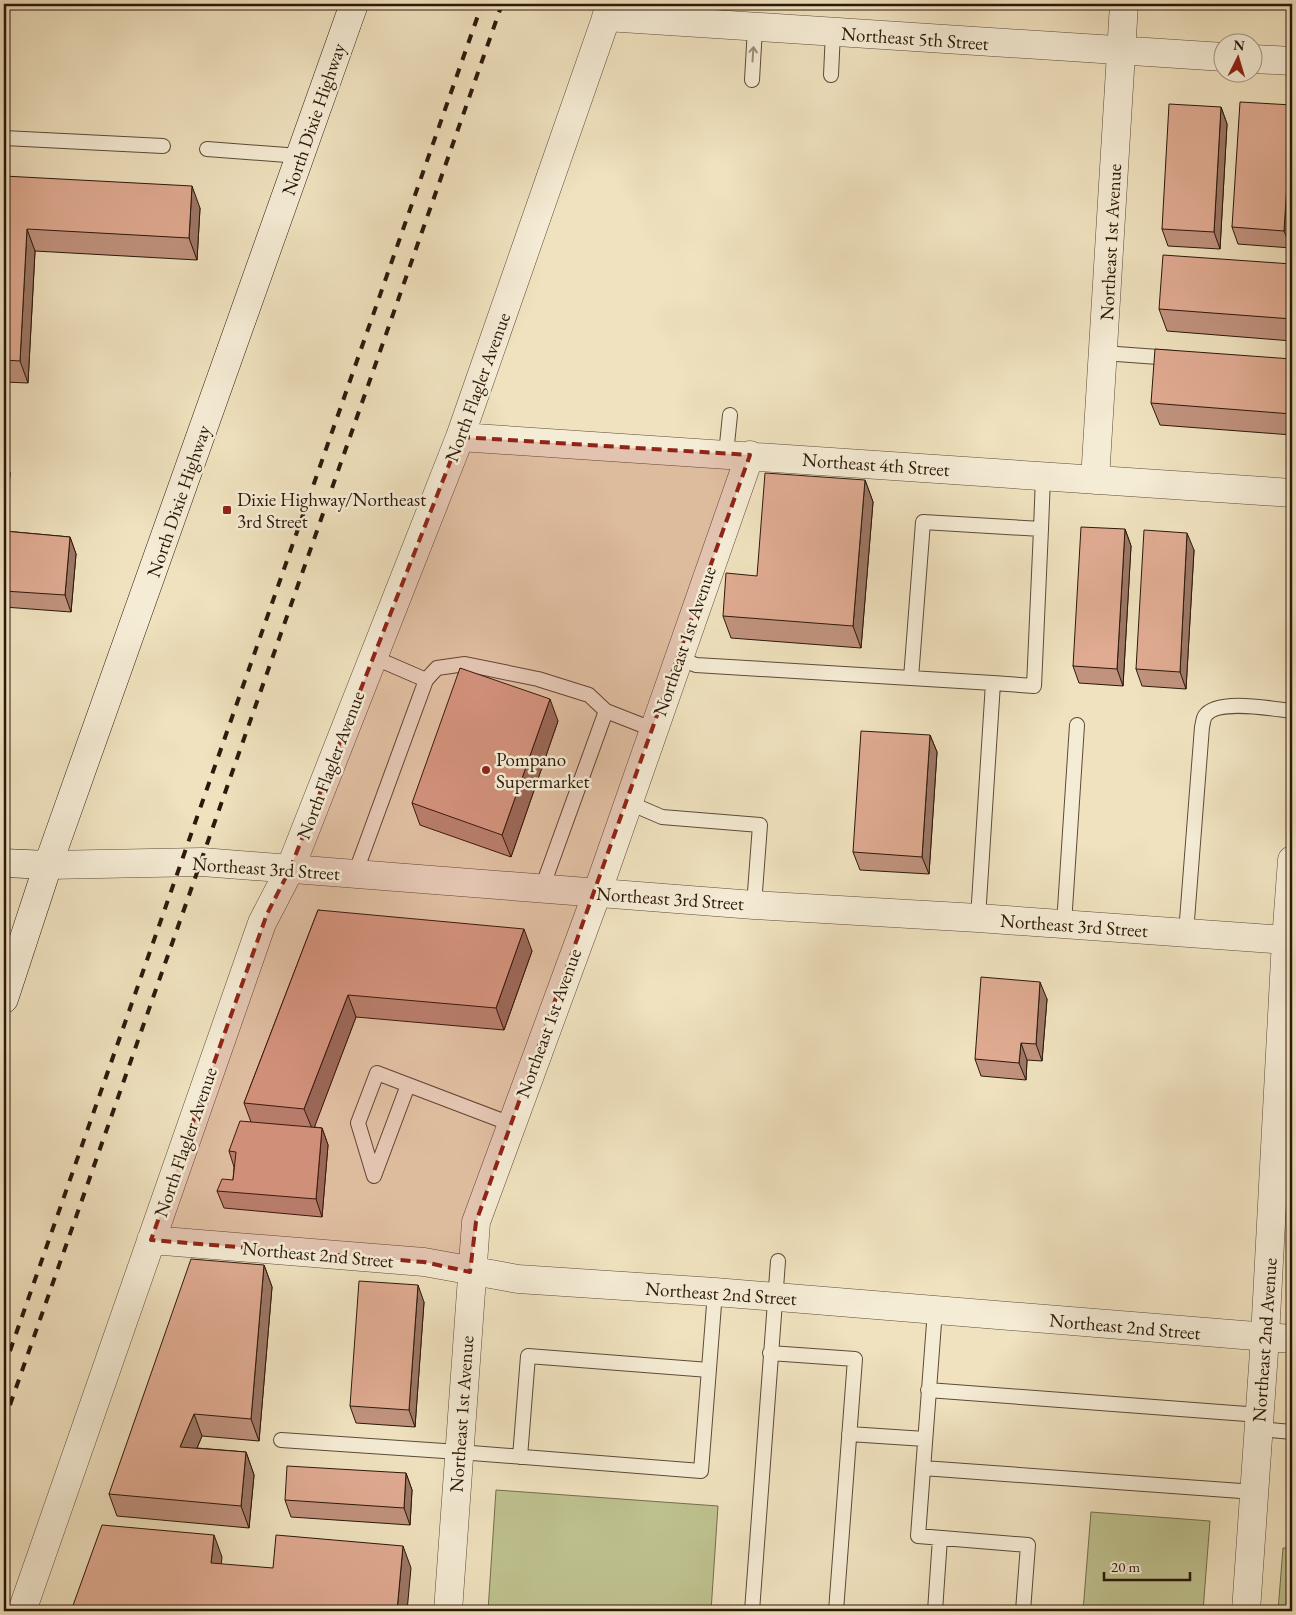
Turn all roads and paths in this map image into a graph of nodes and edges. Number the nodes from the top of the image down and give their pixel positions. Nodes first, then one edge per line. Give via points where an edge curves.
1 (354, 4) edge
2 (1124, 4) edge
3 (609, 11) edge
4 (755, 28) junction
5 (833, 32) junction
6 (1121, 51) junction
7 (1214, 56) edge
8 (1264, 60) edge
9 (1292, 62) edge
10 (831, 75) dead end
11 (752, 80) dead end
12 (4, 138) edge
13 (163, 146) dead end
14 (207, 150) dead end
15 (300, 156) junction
16 (1103, 353) junction
17 (1187, 359) edge
18 (730, 415) dead end
19 (460, 437) junction
20 (738, 454) junction
21 (1043, 477) junction
22 (1095, 480) junction
23 (1292, 492) edge
24 (1041, 529) junction
25 (373, 656) junction
26 (678, 658) junction
27 (911, 678) junction
28 (426, 680) junction
29 (993, 683) junction
30 (1292, 710) edge
31 (606, 712) junction
32 (1078, 725) dead end
33 (652, 730) junction
34 (627, 802) junction
35 (1292, 860) edge
36 (4, 863) edge
37 (48, 865) junction
38 (290, 869) junction
39 (355, 874) junction
40 (542, 888) junction
41 (597, 892) junction
42 (754, 905) junction
43 (978, 918) junction
44 (1064, 924) junction
45 (1186, 933) junction
46 (1289, 940) edge
47 (4, 999) edge
48 (408, 1085) junction
49 (511, 1124) junction
50 (151, 1240) junction
51 (778, 1261) dead end
52 (470, 1272) junction
53 (715, 1292) junction
54 (775, 1297) junction
55 (934, 1310) junction
56 (1266, 1337) junction
57 (1292, 1339) edge
58 (770, 1353) junction
59 (709, 1370) junction
60 (928, 1390) junction
61 (1259, 1422) junction
62 (1292, 1432) edge
63 (849, 1434) junction
64 (925, 1439) junction
65 (281, 1440) dead end
66 (458, 1452) junction
67 (520, 1457) junction
68 (923, 1468) junction
69 (1254, 1492) junction
70 (940, 1538) junction
71 (22, 1611) edge
72 (448, 1611) edge
73 (752, 1611) edge
74 (836, 1611) edge
75 (935, 1611) edge
76 (1023, 1611) edge
77 (1246, 1611) edge

1 - 15 street, North Dixie Highway
2 - 6 street, Northeast 1st Avenue
3 - 4 street, Northeast 5th Street
3 - 19 street, North Flagler Avenue
4 - 5 street, Northeast 5th Street
11 -> 4 lane
5 - 6 street, Northeast 5th Street
5 - 10 lane
6 - 7 street, Northeast 5th Street
6 - 16 street, Northeast 1st Avenue
8 - 9 street
12 - 13 lane
14 - 15 lane
15 - 37 street, North Dixie Highway
16 - 17 lane
16 - 22 street, Northeast 1st Avenue
18 - 20 lane
19 - 20 street, Northeast 4th Street
19 - 25 street, North Flagler Avenue
20 - 21 street, Northeast 4th Street
20 - 26 street, Northeast 1st Avenue
21 - 22 street, Northeast 4th Street
21 - 24 lane
22 - 23 street, Northeast 4th Street
24 - 27 lane via 922,522
24 - 29 lane via 1034,686
25 - 28 lane
25 - 38 street, North Flagler Avenue
26 - 27 lane via 696,665
26 - 33 street, Northeast 1st Avenue
27 - 29 lane
28 - 31 lane via 437,668 465,664 538,679 589,695
28 - 39 lane
29 - 43 lane
30 - 45 lane via 1228,705 1205,716
31 - 33 lane
31 - 40 lane
32 - 44 lane
33 - 34 street, Northeast 1st Avenue
34 - 41 street, Northeast 1st Avenue
34 - 42 lane via 662,817 760,825
35 - 46 street, Northeast 2nd Avenue
36 - 37 street, Northeast 3rd Street
37 - 38 street, Northeast 3rd Street via 181,862
37 - 47 street, North Dixie Highway
38 - 39 street, Northeast 3rd Street
38 - 50 street, North Flagler Avenue via 262,923
39 - 40 street, Northeast 3rd Street
40 - 41 street, Northeast 3rd Street
41 - 42 street, Northeast 3rd Street
41 - 49 street, Northeast 1st Avenue
42 - 43 street, Northeast 3rd Street
43 - 44 street, Northeast 3rd Street
44 - 45 street, Northeast 3rd Street
45 - 46 street, Northeast 3rd Street
46 - 56 street, Northeast 2nd Avenue
48 - 48 lane via 377,1073 358,1123 374,1176
48 - 49 lane
49 - 52 street, Northeast 1st Avenue via 476,1222
50 - 52 street, Northeast 2nd Street via 424,1262
50 - 71 street, North Flagler Avenue
51 - 54 lane
52 - 53 street, Northeast 2nd Street via 518,1279
52 - 66 street, Northeast 1st Avenue
53 - 54 street, Northeast 2nd Street
53 - 59 lane
54 - 55 street, Northeast 2nd Street
54 - 58 lane
55 - 56 street, Northeast 2nd Street
55 - 60 lane
56 - 57 street, Northeast 2nd Street
56 - 61 street, Northeast 2nd Avenue
58 - 63 lane via 855,1359
58 - 73 lane
59 - 67 lane via 528,1356
59 - 67 lane via 701,1472
60 - 61 lane
60 - 64 lane
61 - 62 lane
61 - 69 street, Northeast 2nd Avenue
63 - 64 lane
63 - 74 lane
64 - 68 lane
65 - 66 lane
66 - 67 lane
66 - 72 street, Northeast 1st Avenue
68 - 69 lane
68 - 70 lane via 918,1536
69 - 77 street, Northeast 2nd Avenue
70 - 75 lane
70 - 76 lane via 1028,1545

